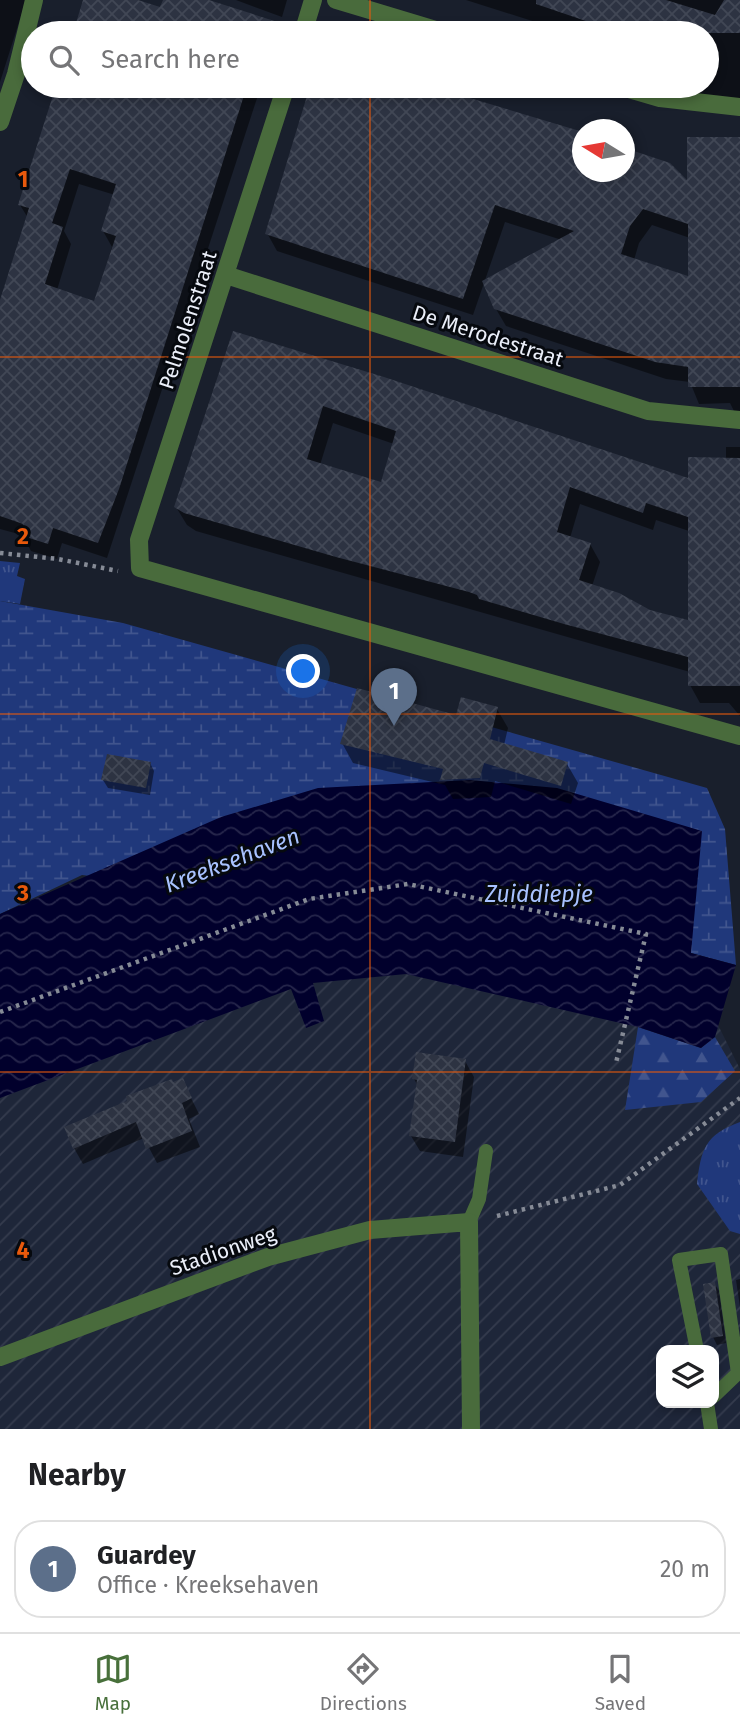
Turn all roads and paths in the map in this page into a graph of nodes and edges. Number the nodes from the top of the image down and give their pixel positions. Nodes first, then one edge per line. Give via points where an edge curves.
1 (34, 0) edge
2 (313, 0) edge
3 (336, 0) edge
4 (29, 21) edge
5 (307, 21) edge
6 (406, 21) edge
7 (21, 54) edge
8 (282, 98) edge
9 (660, 98) edge
10 (740, 107) edge
11 (0, 122) edge
12 (226, 275) junction
13 (740, 420) edge
14 (0, 553) edge
15 (140, 568) junction
16 (740, 736) edge
17 (0, 1012) edge
18 (616, 1063) dead end
19 (740, 1097) edge
20 (486, 1151) dead end
21 (468, 1222) junction
22 (695, 1345) edge
23 (0, 1357) edge
24 (719, 1391) edge
25 (708, 1408) edge
26 (471, 1429) edge
27 (711, 1429) edge

1 - 4 street
2 - 5 street
3 - 6 street
7 - 11 street
8 - 12 street, Pelmolenstraat
9 - 10 street
12 - 13 street, De Merodestraat via 648,411
12 - 15 street, Pelmolenstraat via 139,540
14 - 15 path via 58,559 112,572
15 - 16 street
17 - 18 path via 309,899 408,884 646,934
19 - 21 path via 620,1185
20 - 21 lane via 479,1199
21 - 23 street, Stadionweg via 370,1230 268,1256
21 - 26 street
22 - 24 lane via 679,1260 721,1254 738,1373
25 - 27 lane

